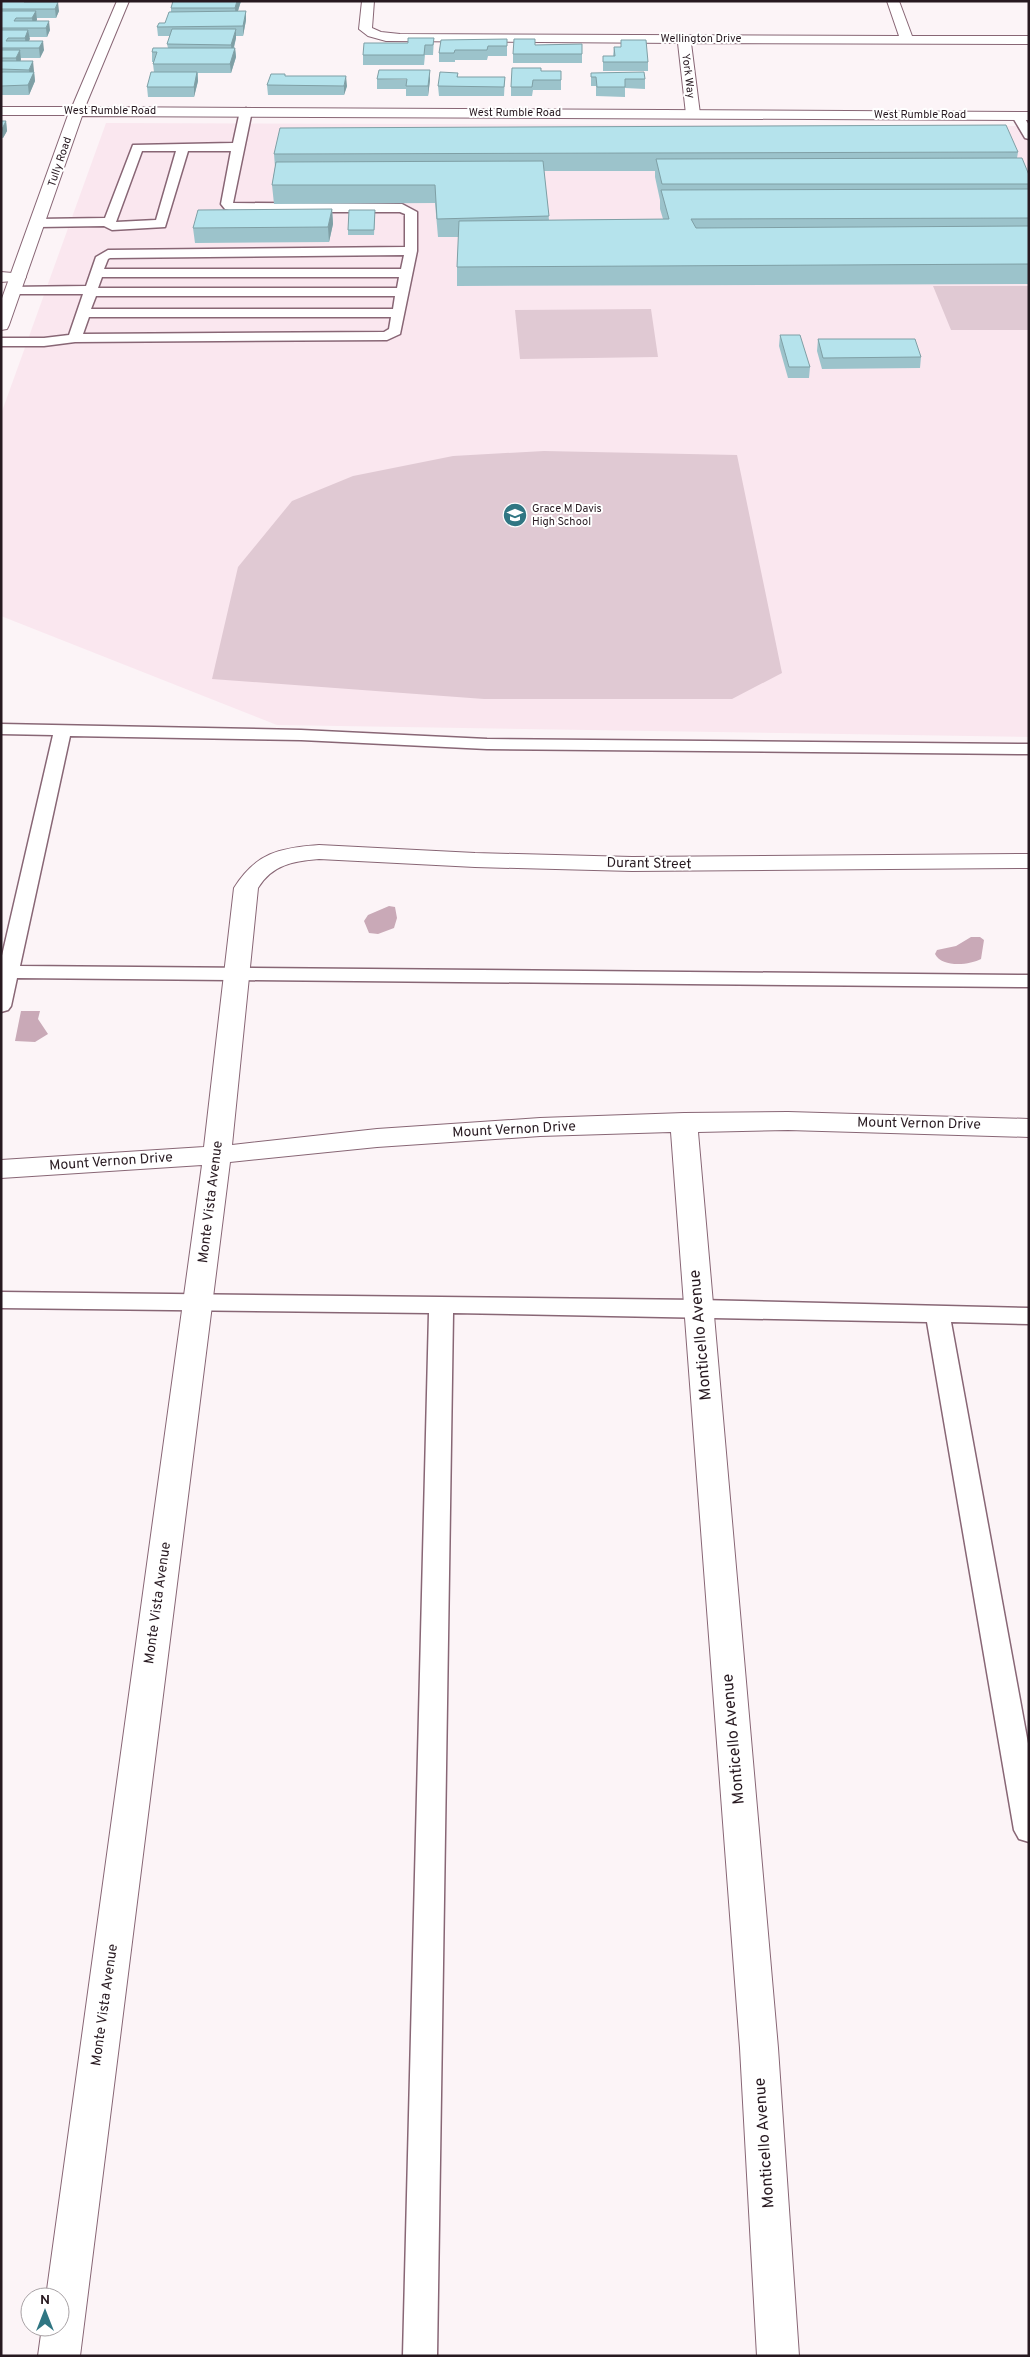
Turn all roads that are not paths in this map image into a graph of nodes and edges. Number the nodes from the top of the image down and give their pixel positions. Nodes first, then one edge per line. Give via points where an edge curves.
1 (122, 1) edge
2 (368, 1) edge
3 (893, 1) edge
4 (684, 39) junction
5 (907, 40) junction
6 (1029, 40) edge
7 (1, 111) edge
8 (77, 111) junction
9 (246, 112) junction
10 (693, 114) junction
11 (1023, 116) edge
12 (1029, 136) edge
13 (183, 147) junction
14 (238, 147) junction
15 (110, 222) junction
16 (38, 223) junction
17 (411, 251) junction
18 (97, 273) junction
19 (407, 273) junction
20 (1, 277) edge
21 (16, 284) junction
22 (91, 291) junction
23 (403, 292) junction
24 (84, 313) junction
25 (399, 313) junction
26 (1, 325) edge
27 (75, 338) junction
28 (1, 342) edge
29 (1, 729) edge
30 (63, 729) junction
31 (1029, 749) edge
32 (271, 861) joint
33 (1029, 861) edge
34 (10, 972) junction
35 (237, 972) junction
36 (1029, 981) edge
37 (1, 1006) edge
38 (684, 1122) junction
39 (1029, 1128) edge
40 (217, 1155) junction
41 (1, 1169) edge
42 (1, 1300) edge
43 (198, 1301) junction
44 (441, 1305) junction
45 (699, 1308) junction
46 (937, 1313) junction
47 (1029, 1316) edge
48 (1029, 1830) edge
49 (58, 2356) edge
50 (420, 2356) edge
51 (778, 2356) edge

1 - 8 street, Tully Road
2 - 4 street, Wellington Drive via 365,29 374,34 400,38
3 - 5 street
4 - 5 street, Wellington Drive
4 - 10 street, York Way
5 - 6 street, Wellington Drive
7 - 8 street, West Rumble Road
8 - 9 street, West Rumble Road
8 - 16 street, Tully Road
9 - 10 street, West Rumble Road
9 - 14 lane
10 - 11 street, West Rumble Road
11 - 12 lane
13 - 14 lane
13 - 15 lane via 137,147
13 - 15 lane via 161,224 112,226
14 - 17 lane via 229,206 408,209
15 - 16 lane
16 - 21 street, Tully Road
17 - 18 lane via 115,252 102,257
17 - 19 lane
18 - 19 lane
18 - 22 lane
19 - 23 lane
20 - 21 street
21 - 22 lane
21 - 26 street, Tully Road
22 - 23 lane
22 - 24 lane
23 - 25 lane
24 - 25 lane
24 - 27 lane
25 - 27 lane via 396,331 387,336
27 - 28 lane
29 - 30 lane
30 - 31 lane via 487,744
30 - 34 lane
32 - 33 street, Durant Street via 319,852 631,864
32 - 35 street, Monte Vista Avenue via 253,875 246,888
34 - 35 lane
34 - 37 lane
35 - 36 lane
35 - 40 street, Monte Vista Avenue
38 - 39 street, Mount Vernon Drive
38 - 40 street, Mount Vernon Drive via 540,1127 378,1138
38 - 45 street, Monticello Avenue
40 - 41 street, Mount Vernon Drive
40 - 43 street, Monte Vista Avenue
42 - 43 lane
43 - 44 lane
43 - 49 street, Monte Vista Avenue
44 - 45 lane
44 - 50 lane
45 - 46 lane
45 - 51 street, Monticello Avenue via 759,2048
46 - 47 lane
46 - 48 lane

